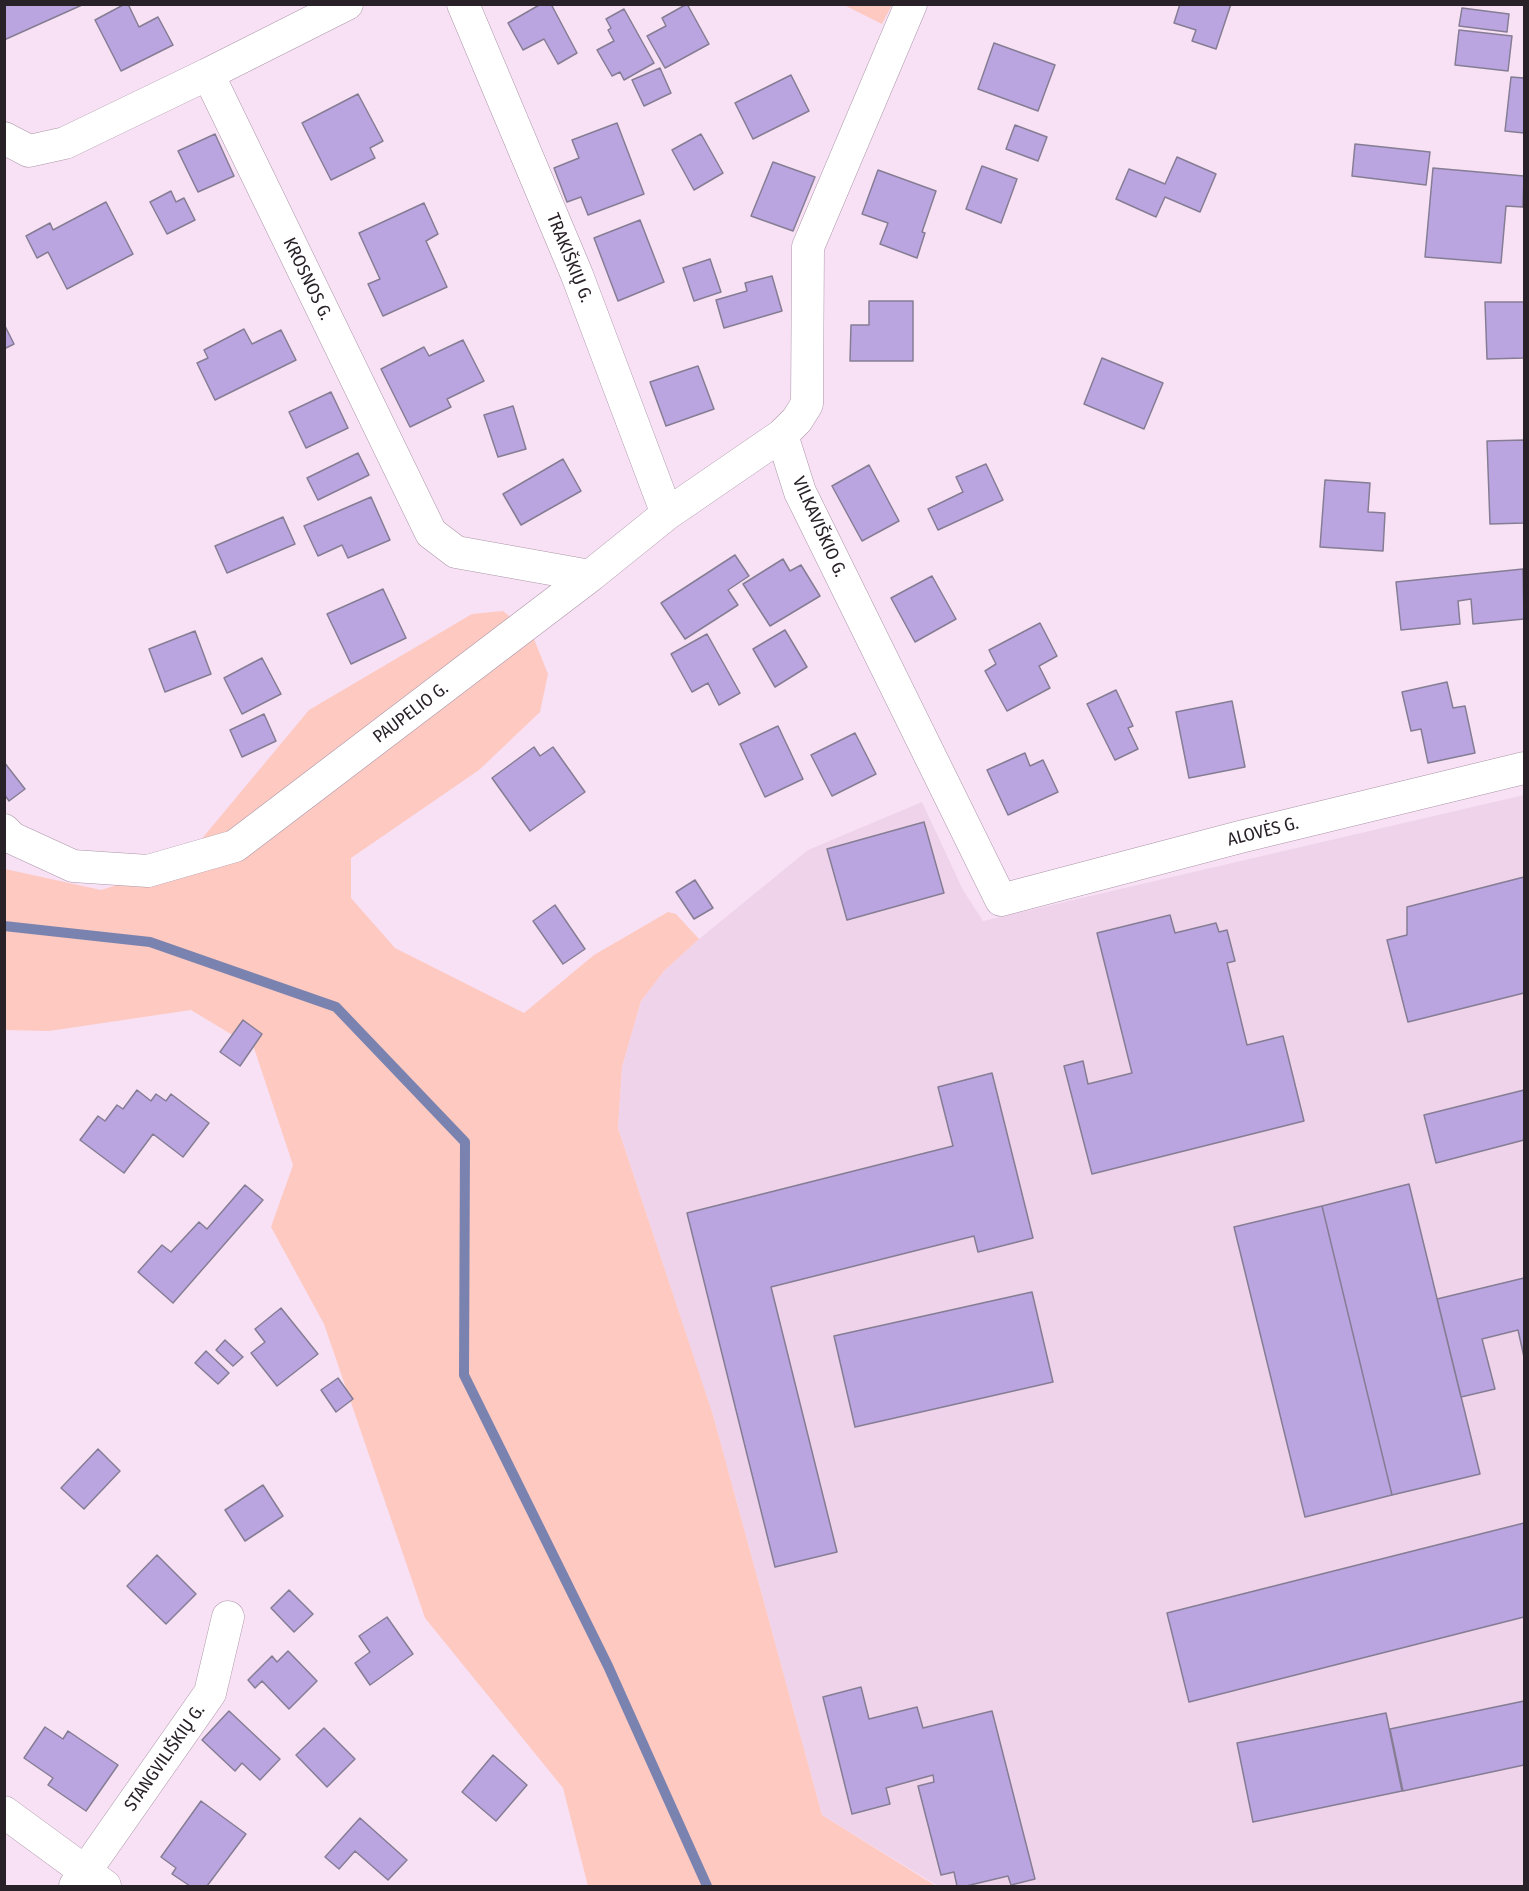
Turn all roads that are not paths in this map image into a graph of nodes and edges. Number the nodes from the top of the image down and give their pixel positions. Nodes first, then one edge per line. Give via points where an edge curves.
1 (347, 4) edge
2 (463, 4) edge
3 (911, 4) edge
4 (208, 74) junction
5 (4, 138) edge
6 (782, 435) junction
7 (666, 514) junction
8 (590, 576) junction
9 (1524, 768) edge
10 (4, 830) edge
11 (1001, 900) joint
12 (228, 1617) dead end
13 (4, 1812) edge
14 (88, 1882) edge

1 - 4 street
2 - 7 street, TRAKIŠKIŲ G. via 577,275
3 - 6 street via 808,247 807,404
4 - 5 street via 65,143 29,152
4 - 8 street, KROSNOS G. via 431,533 456,552
6 - 7 street, PAUPELIO G.
6 - 11 street, VILKAVIŠKIO G. via 800,492
7 - 8 street, PAUPELIO G.
8 - 10 street, PAUPELIO G. via 235,846 148,871 73,866 12,838
9 - 11 street, ALOVĖS G.
12 - 14 street, STANGVILIŠKIŲ G. via 210,1693
13 - 14 street

